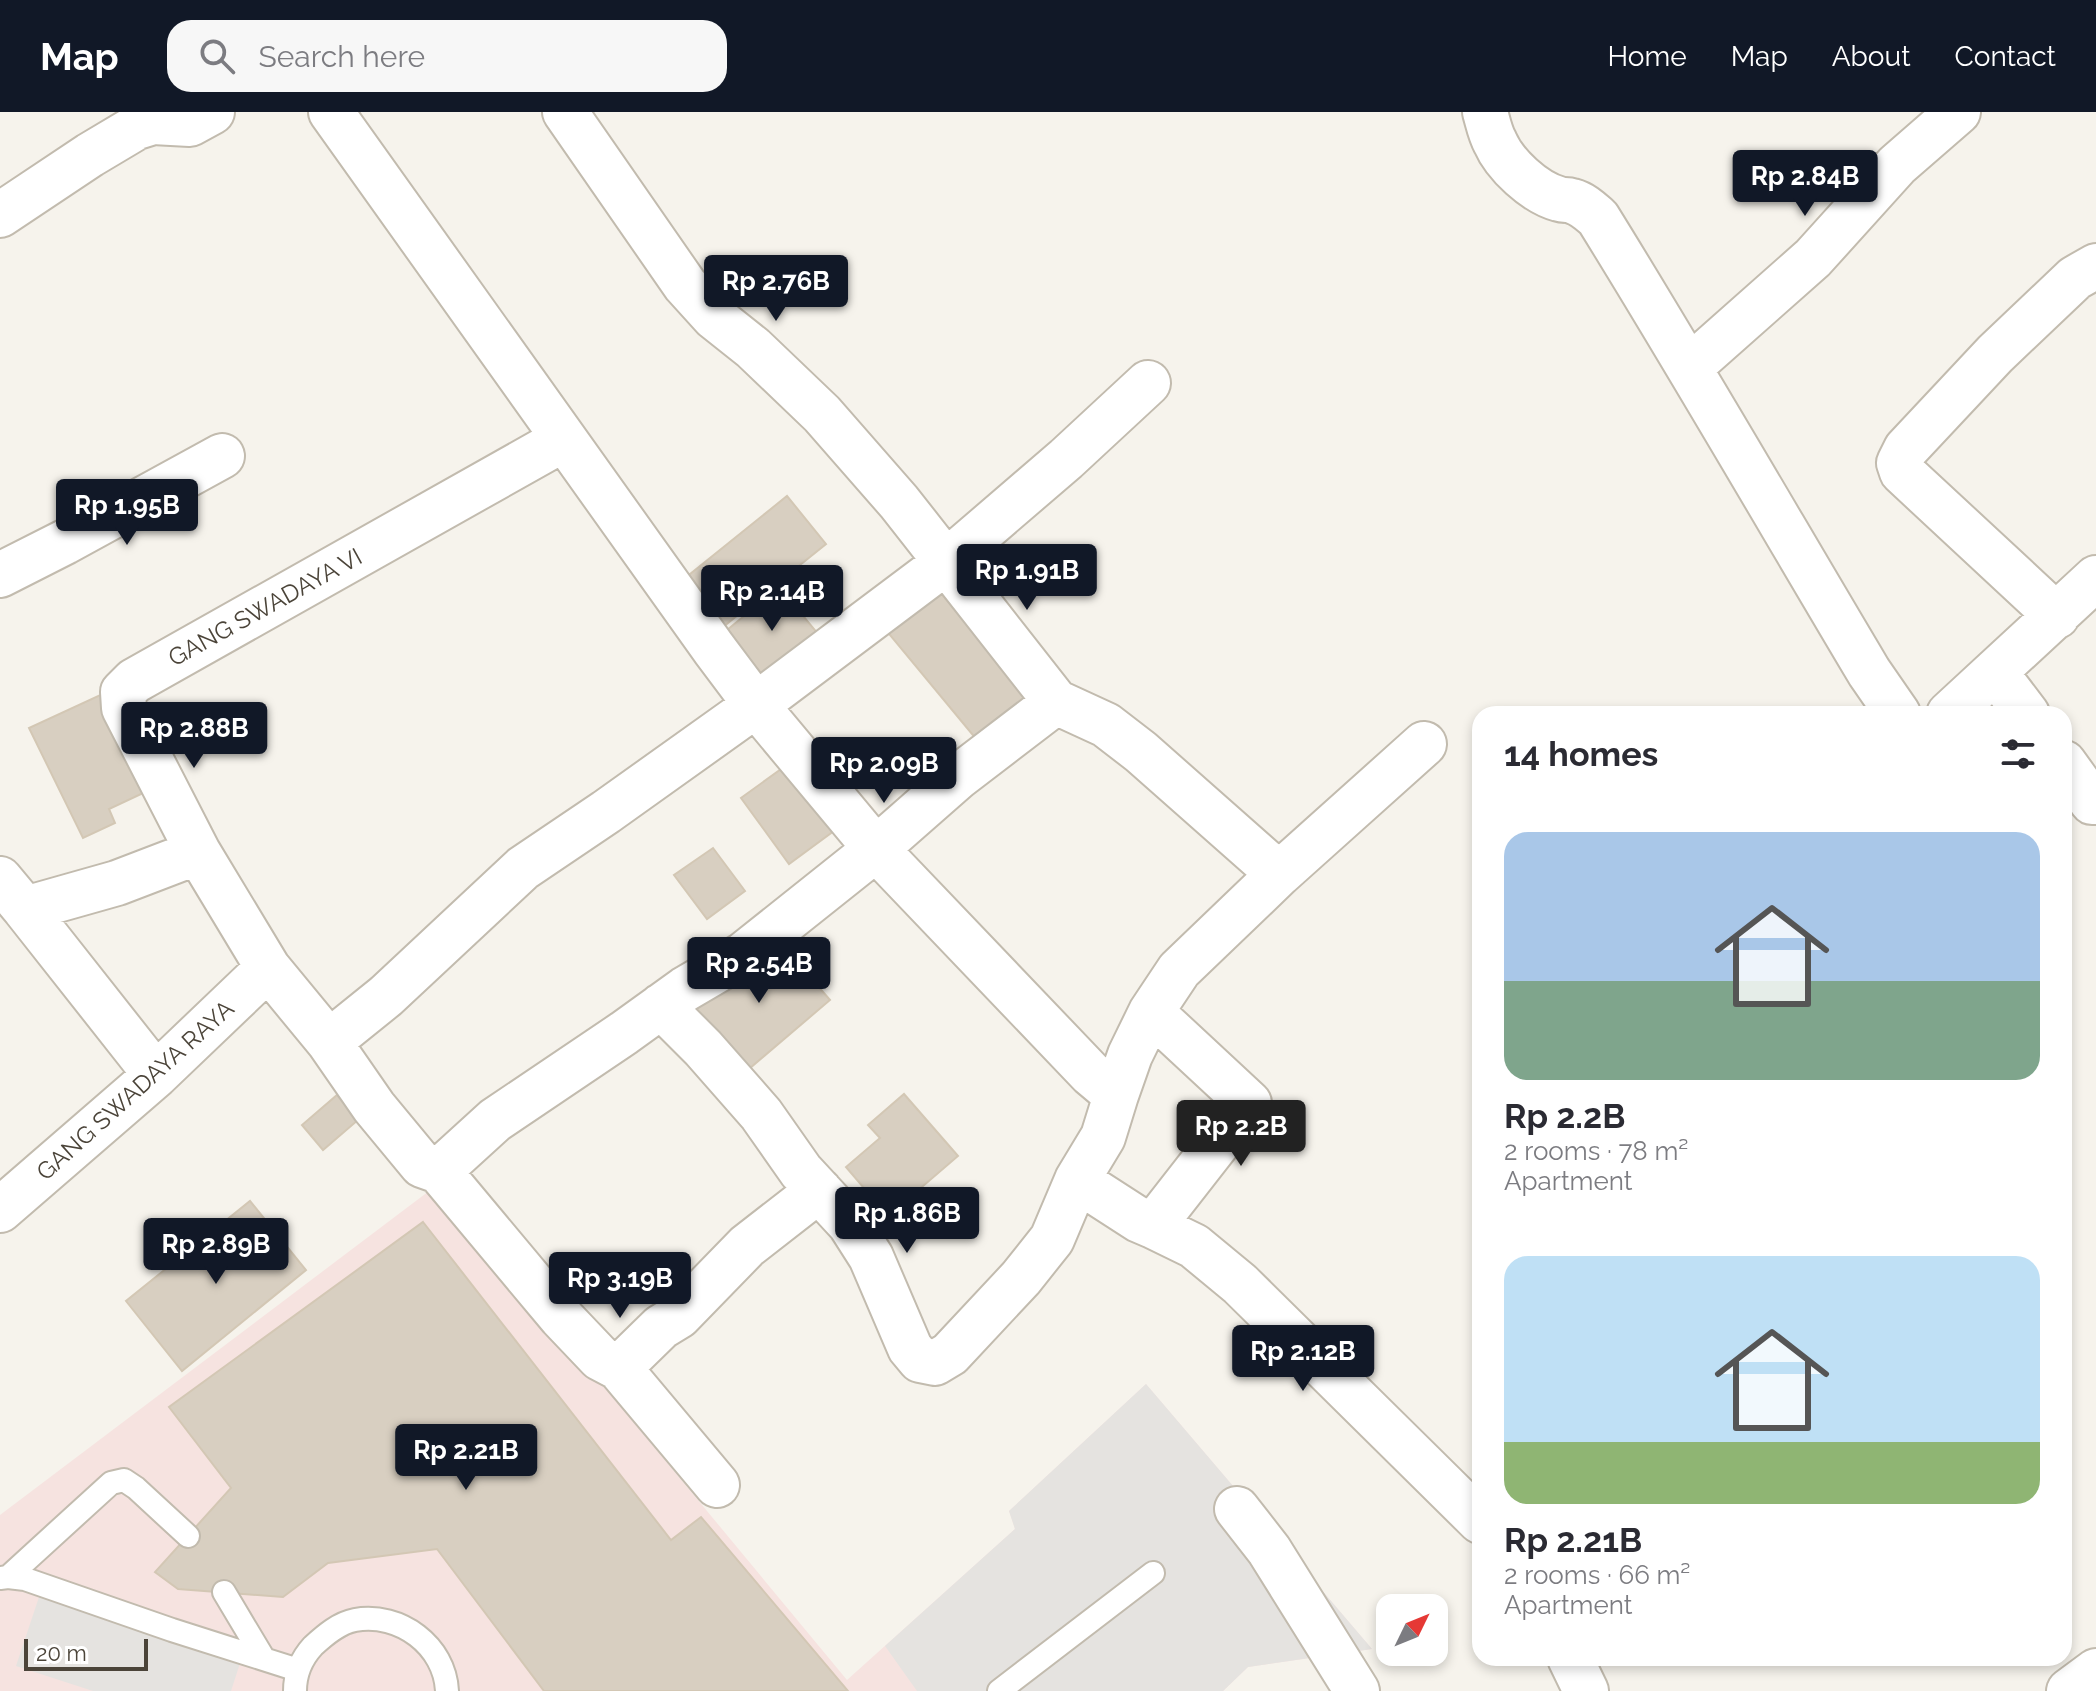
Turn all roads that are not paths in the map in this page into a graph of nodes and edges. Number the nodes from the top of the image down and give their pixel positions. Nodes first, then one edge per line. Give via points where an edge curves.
1 (212, 112) edge
2 (331, 112) edge
3 (565, 112) edge
4 (1485, 112) edge
5 (1958, 112) edge
6 (0, 215) edge
7 (2096, 266) edge
8 (1690, 367) junction
9 (1148, 383) dead end
10 (564, 439) junction
11 (222, 456) dead end
12 (945, 563) junction
13 (0, 575) edge
14 (2096, 578) edge
15 (2057, 616) junction
16 (1995, 672) junction
17 (1056, 702) junction
18 (756, 705) junction
19 (1892, 706) edge
20 (1958, 706) edge
21 (2021, 706) edge
22 (1424, 744) dead end
23 (2072, 774) edge
24 (2096, 802) edge
25 (876, 849) junction
26 (198, 852) junction
27 (1279, 874) junction
28 (13, 894) edge
29 (268, 968) junction
30 (661, 1006) junction
31 (1151, 1012) junction
32 (329, 1042) junction
33 (156, 1075) junction
34 (1116, 1095) junction
35 (439, 1171) junction
36 (1077, 1180) junction
37 (819, 1190) junction
38 (0, 1210) edge
39 (1153, 1226) junction
40 (619, 1368) junction
41 (717, 1485) dead end
42 (1237, 1509) dead end
43 (1472, 1513) edge
44 (188, 1536) dead end
45 (1153, 1573) dead end
46 (4, 1578) edge
47 (224, 1592) dead end
48 (264, 1659) junction
49 (1574, 1666) edge
50 (2096, 1671) edge
51 (297, 1680) edge
52 (452, 1687) edge
53 (999, 1691) edge
54 (1357, 1691) edge
55 (1586, 1691) edge
56 (2069, 1691) edge

1 - 6 street via 190,124 153,122 137,127
2 - 10 street
3 - 12 street via 685,285 822,414
4 - 8 street via 1503,157 1527,180 1560,200 1585,206 1598,218
5 - 8 street via 1897,165 1813,258
7 - 15 street via 2075,278 1995,354 1906,449 1899,463 1902,472
8 - 19 street
9 - 12 street
10 - 18 street
10 - 26 street, GANG SWADAYA VI via 134,681 123,692 124,708
11 - 13 street
12 - 17 street
12 - 18 street
14 - 15 street
15 - 16 street
16 - 20 street
16 - 21 street
17 - 25 street
17 - 27 street via 1106,725
18 - 25 street
18 - 32 street via 523,868
22 - 27 street
23 - 24 street
25 - 30 street via 743,955
25 - 34 street
26 - 28 street via 117,883
26 - 29 street
27 - 31 street via 1179,970
28 - 33 street
29 - 32 street
29 - 33 street, GANG SWADAYA RAYA
30 - 35 street via 495,1120
30 - 37 street via 761,1114
31 - 34 street
31 - 39 street via 1258,1098
32 - 35 street via 422,1165
33 - 38 street, GANG SWADAYA RAYA
34 - 36 street via 1103,1137
35 - 40 street via 561,1317 600,1358
36 - 37 street via 1052,1239 950,1354 935,1363 920,1360 910,1348 871,1257
36 - 39 street
37 - 40 street via 747,1246
39 - 43 street via 1194,1246 1240,1284
40 - 41 street
42 - 54 street via 1277,1561
44 - 46 lane via 124,1480 111,1483
45 - 53 lane
46 - 48 lane via 25,1579
47 - 48 lane
48 - 51 lane
49 - 55 street
50 - 56 street
51 - 52 lane via 306,1654 327,1632 354,1620 384,1620 412,1631 434,1651

